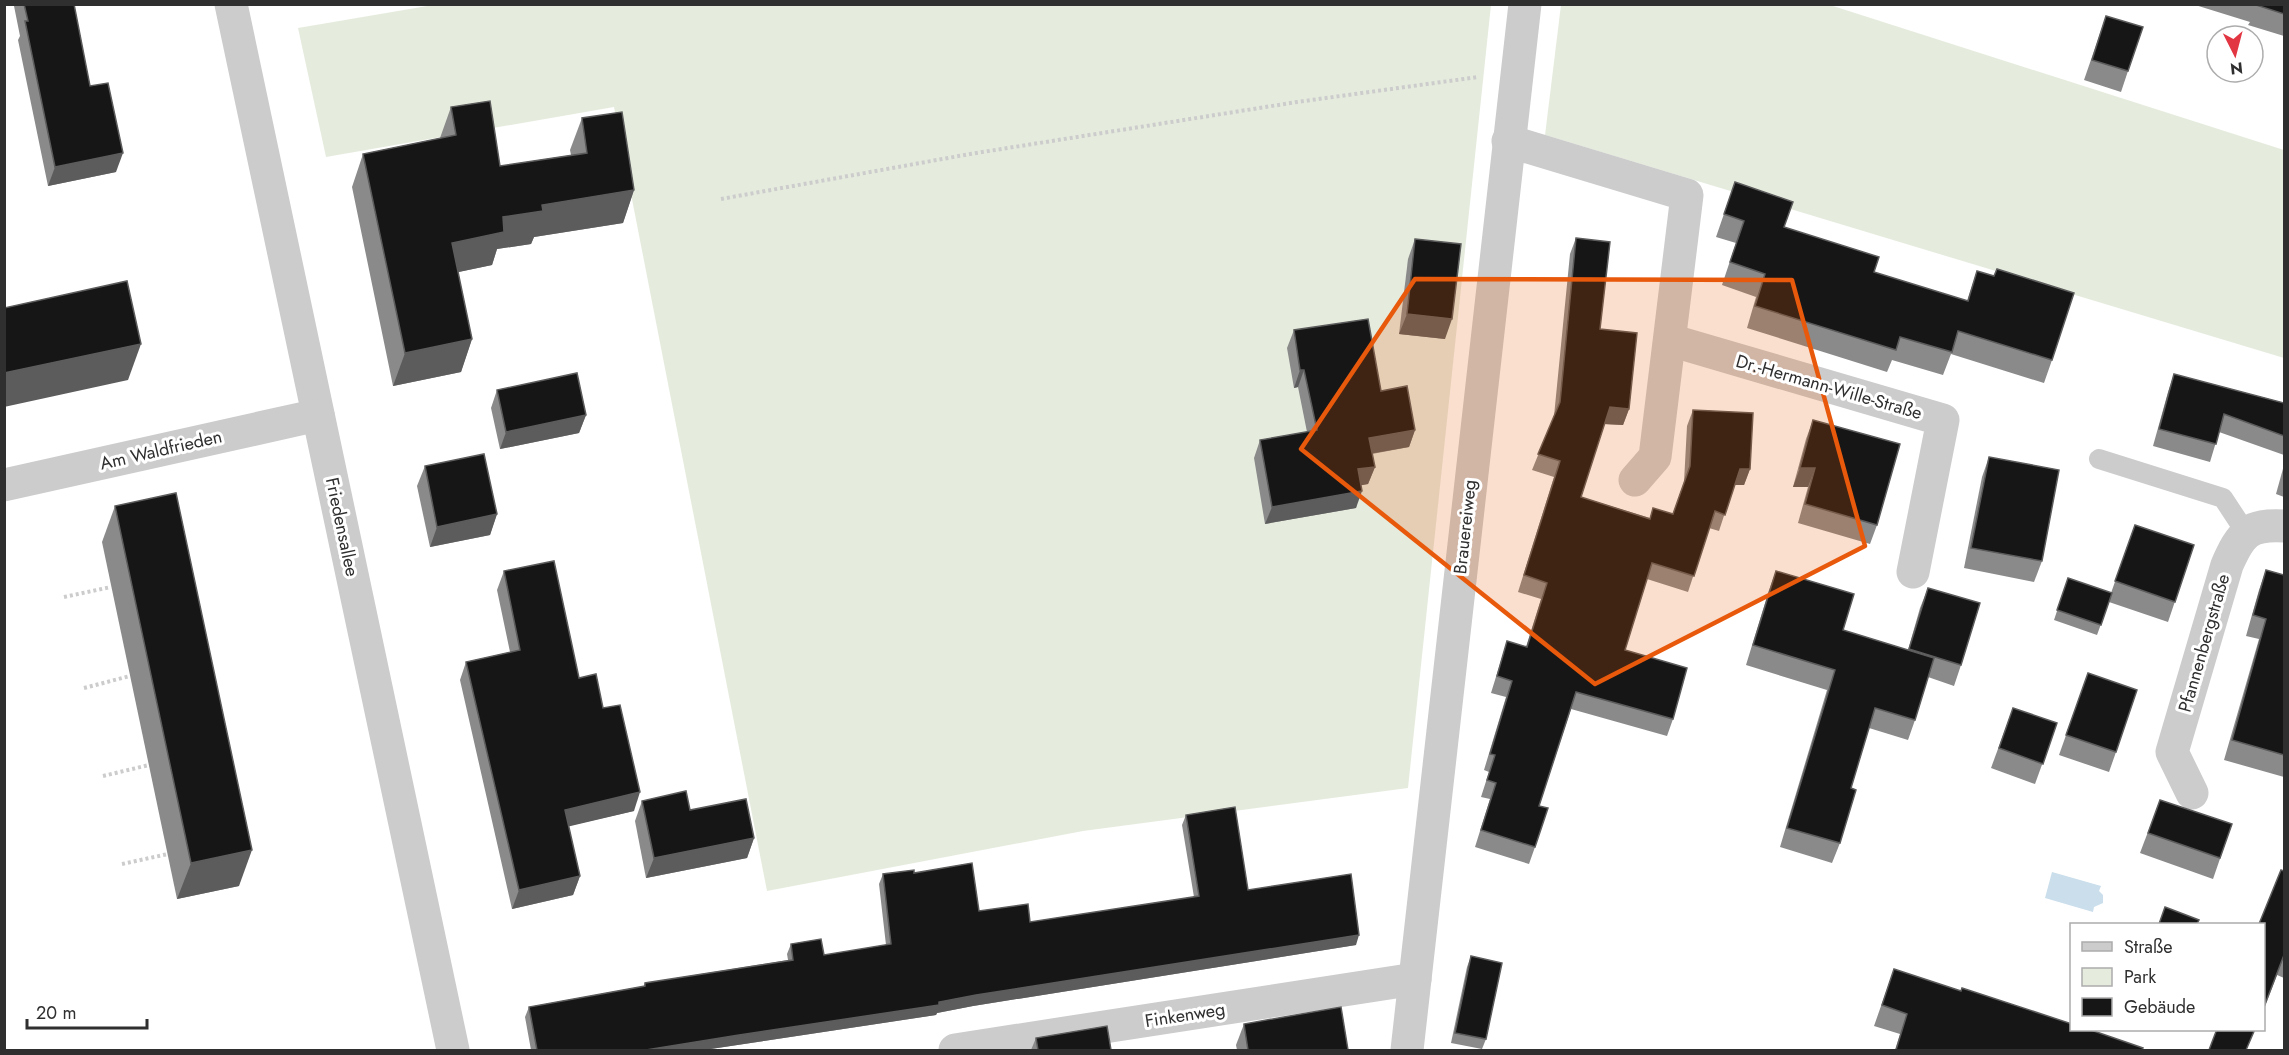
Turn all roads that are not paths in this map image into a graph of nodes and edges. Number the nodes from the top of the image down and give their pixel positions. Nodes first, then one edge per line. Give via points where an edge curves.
1 (231, 4) edge
2 (1525, 4) edge
3 (1508, 141) junction
4 (1670, 340) junction
5 (318, 415) junction
6 (2099, 459) dead end
7 (1635, 480) dead end
8 (4, 485) edge
9 (2284, 526) edge
10 (2246, 533) junction
11 (1913, 572) dead end
12 (2192, 793) dead end
13 (1415, 979) junction
14 (453, 1050) edge
15 (955, 1050) edge
16 (1407, 1050) edge

1 - 5 street, Friedensallee
2 - 3 street, Brauereiweg
3 - 4 street via 1687,195
3 - 13 street, Brauereiweg
4 - 7 street via 1655,457
4 - 11 street, Dr.-Hermann-Wille-Straße via 1943,420
5 - 8 street, Am Waldfrieden
5 - 14 street, Friedensallee
6 - 10 lane via 2223,498
9 - 10 street via 2263,525
10 - 12 street, Pfannenbergstraße via 2227,565 2172,752
13 - 15 street, Finkenweg
13 - 16 street, Brauereiweg

